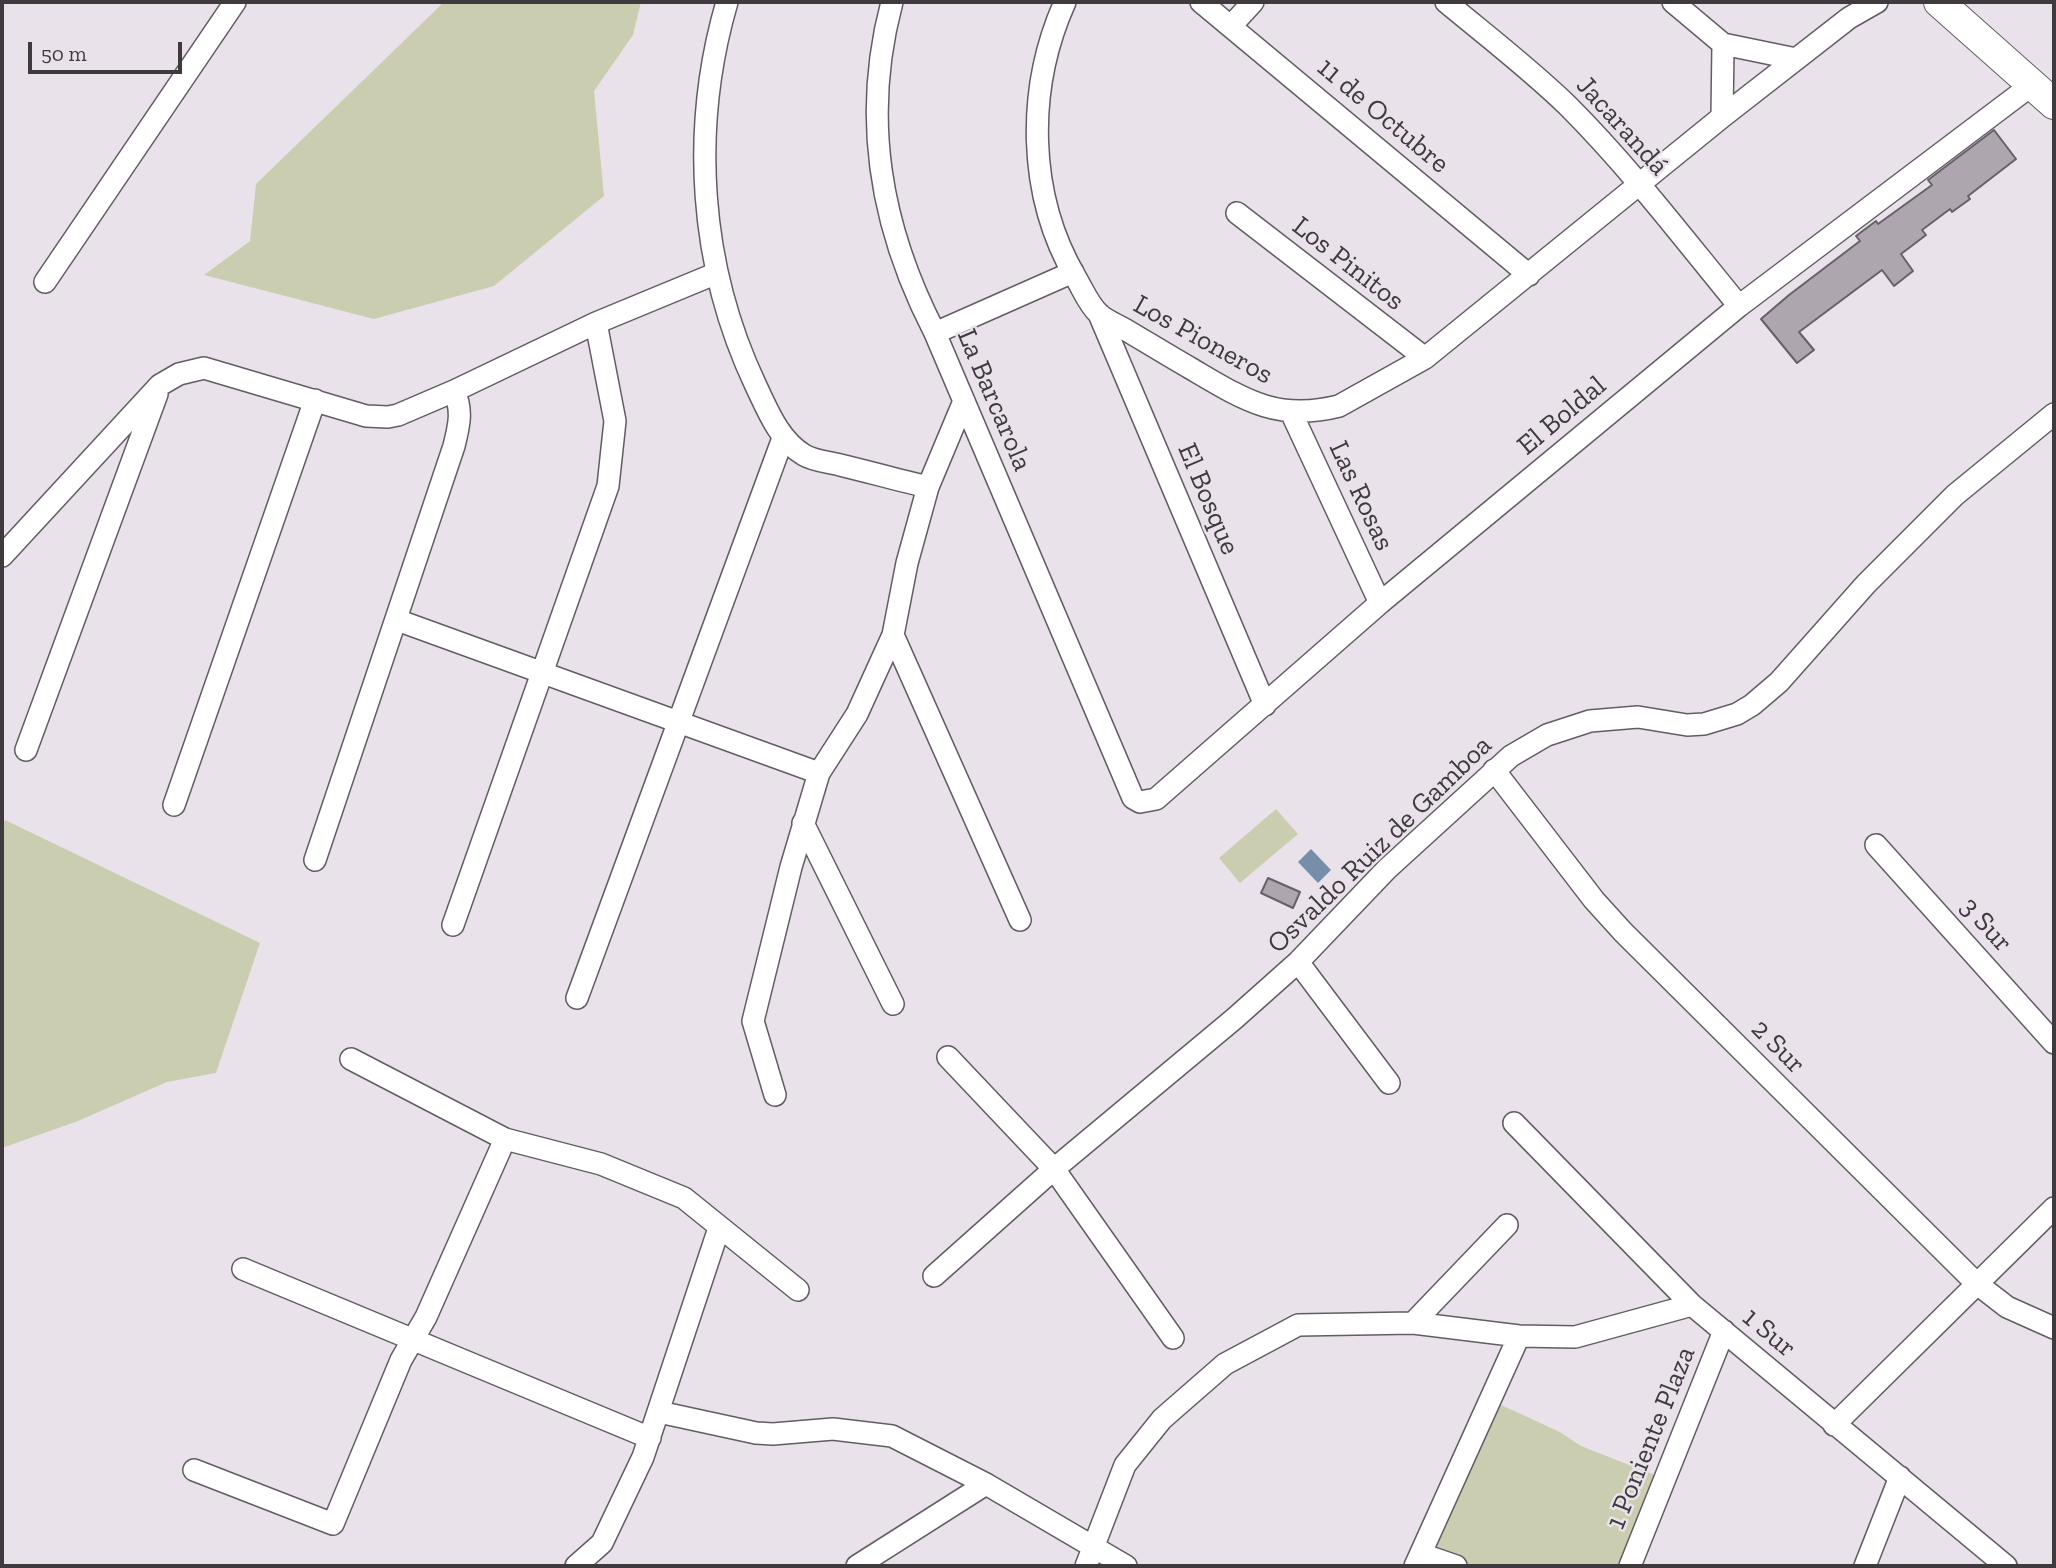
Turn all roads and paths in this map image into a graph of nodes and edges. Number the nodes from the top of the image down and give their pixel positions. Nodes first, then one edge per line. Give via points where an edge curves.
1 (235, 2) edge
2 (727, 2) edge
3 (892, 2) edge
4 (1065, 2) edge
5 (1201, 2) edge
6 (1252, 2) edge
7 (1446, 2) edge
8 (1673, 2) edge
9 (1877, 2) edge
10 (1939, 2) edge
11 (1231, 26) junction
12 (1723, 44) junction
13 (1796, 59) junction
14 (2044, 94) edge
15 (1722, 117) junction
16 (1638, 184) junction
17 (1237, 213) dead end
18 (1073, 272) junction
19 (717, 273) junction
20 (1529, 275) junction
21 (44, 282) dead end
22 (1739, 306) junction
23 (1099, 314) junction
24 (596, 323) junction
25 (935, 333) junction
26 (1424, 359) junction
27 (160, 385) junction
28 (454, 391) junction
29 (315, 400) junction
30 (964, 401) junction
31 (1291, 412) junction
32 (2054, 414) edge
33 (783, 438) junction
34 (928, 487) junction
35 (2, 556) edge
36 (1380, 603) junction
37 (397, 620) junction
38 (893, 635) junction
39 (542, 673) junction
40 (1265, 705) junction
41 (677, 721) junction
42 (26, 750) dead end
43 (1494, 769) junction
44 (819, 773) junction
45 (1140, 802) joint
46 (174, 805) dead end
47 (803, 823) junction
48 (1876, 845) dead end
49 (315, 860) dead end
50 (1020, 920) dead end
51 (453, 925) dead end
52 (1298, 962) junction
53 (577, 998) dead end
54 (893, 1004) dead end
55 (2054, 1043) edge
56 (948, 1057) dead end
57 (351, 1059) dead end
58 (1389, 1083) dead end
59 (775, 1095) dead end
60 (1514, 1123) dead end
61 (505, 1139) junction
62 (1054, 1170) junction
63 (2054, 1208) edge
64 (1507, 1225) dead end
65 (719, 1228) junction
66 (243, 1269) dead end
67 (934, 1276) dead end
68 (1976, 1283) junction
69 (798, 1290) dead end
70 (1692, 1305) junction
71 (1413, 1323) junction
72 (2054, 1328) edge
73 (1724, 1331) junction
74 (1519, 1336) junction
75 (414, 1338) junction
76 (1173, 1338) dead end
77 (659, 1412) junction
78 (1834, 1425) junction
79 (650, 1438) junction
80 (194, 1470) dead end
81 (1900, 1477) junction
82 (986, 1484) junction
83 (1089, 1557) edge
84 (1418, 1560) edge
85 (576, 1566) edge
86 (857, 1566) edge
87 (1126, 1566) edge
88 (1456, 1566) edge
89 (1630, 1566) edge
90 (1865, 1566) edge
91 (2006, 1566) edge

1 - 21 street
2 - 19 street via 715,44 705,120 706,197
3 - 25 street, La Barcarola via 877,92 880,164 897,245
4 - 18 street, Los Pioneros via 1043,69 1038,137 1046,204
5 - 11 street, 11 de Octubre
6 - 11 street
7 - 16 street, Jacarandá via 1549,88
8 - 12 street
9 - 13 street, Los Pioneros
10 - 14 main road
11 - 20 street, 11 de Octubre
12 - 13 street
12 - 15 street
13 - 15 street, Los Pioneros
14 - 22 street, El Boldal
15 - 16 street, Los Pioneros
16 - 20 street, Los Pioneros
16 - 22 street, Jacarandá
17 - 26 street, Los Pinitos
18 - 23 street, Los Pioneros
18 - 25 street
19 - 24 street
19 - 33 street via 746,363
20 - 26 street, Los Pioneros
22 - 36 street, El Boldal
23 - 31 street, Los Pioneros via 1240,398
23 - 40 street, El Bosque
24 - 28 street
24 - 39 street via 615,421 608,486
25 - 30 street, La Barcarola
26 - 31 street, Los Pioneros via 1339,406
27 - 29 street via 178,374 204,368
27 - 35 street
27 - 42 street
28 - 29 street via 388,417 366,416
28 - 37 street via 460,409 459,429
29 - 46 street
30 - 34 street
30 - 45 street, La Barcarola via 1133,797
31 - 36 street, Las Rosas
32 - 43 street, Osvaldo Ruiz de Gamboa via 1955,495 1752,705 1696,725 1638,717 1590,721 1538,740
33 - 34 street via 805,456
33 - 41 street
34 - 38 street
36 - 40 street, El Boldal
37 - 39 street
37 - 49 street
38 - 44 street via 857,714
38 - 50 street
39 - 41 street
39 - 51 street
40 - 45 street, El Boldal via 1156,799
41 - 44 street
41 - 53 street
43 - 52 street, Osvaldo Ruiz de Gamboa via 1387,869
43 - 68 street, 2 Sur via 1594,900
44 - 47 street
47 - 54 street
47 - 59 street via 754,1021
48 - 55 street, 3 Sur
52 - 58 street
52 - 62 street, Osvaldo Ruiz de Gamboa
56 - 62 street
57 - 61 street
60 - 70 street, 1 Sur
61 - 65 street via 601,1164 684,1199
61 - 75 street
62 - 67 street, Osvaldo Ruiz de Gamboa
62 - 76 street
63 - 68 street
64 - 71 street
65 - 69 street
65 - 77 street
66 - 75 street
68 - 72 street, 2 Sur via 2007,1307
68 - 78 street
70 - 73 street, 1 Sur
70 - 74 street via 1576,1338
71 - 74 street
71 - 83 street via 1298,1325 1225,1364 1162,1419 1125,1465
73 - 78 street, 1 Sur
73 - 89 street, 1 Poniente Plaza
74 - 84 street
75 - 79 street
75 - 80 street via 333,1524
77 - 79 street
77 - 82 street via 756,1433 833,1429 892,1436
78 - 81 street, 1 Sur
79 - 85 street via 602,1543
81 - 90 street
81 - 91 street, 1 Sur
82 - 83 street
82 - 86 street
83 - 87 street
84 - 88 street

